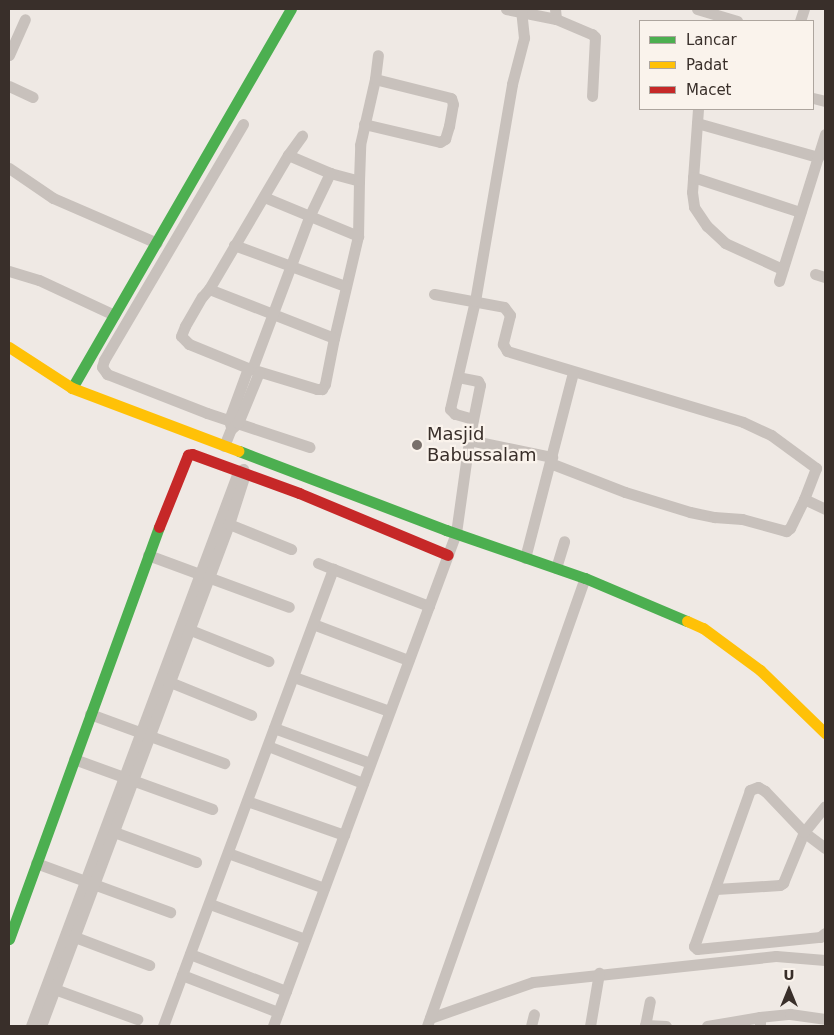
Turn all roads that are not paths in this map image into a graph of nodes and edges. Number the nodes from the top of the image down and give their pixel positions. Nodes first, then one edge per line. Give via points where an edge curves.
1 (291, 9) edge
2 (506, 9) edge
3 (697, 9) edge
4 (522, 10) edge
5 (555, 14) edge
6 (25, 19) dead end
7 (734, 20) edge
8 (9, 55) edge
9 (378, 55) dead end
10 (375, 79) junction
11 (9, 86) edge
12 (592, 96) dead end
13 (33, 97) dead end
14 (698, 110) edge
15 (697, 123) junction
16 (243, 124) dead end
17 (364, 124) junction
18 (825, 134) edge
19 (302, 136) dead end
20 (288, 155) junction
21 (818, 158) junction
22 (9, 168) edge
23 (330, 173) junction
24 (693, 177) junction
25 (359, 181) junction
26 (264, 197) junction
27 (800, 212) junction
28 (310, 217) junction
29 (358, 236) junction
30 (157, 243) junction
31 (234, 245) junction
32 (290, 265) junction
33 (782, 269) junction
34 (9, 271) edge
35 (779, 281) dead end
36 (345, 286) junction
37 (209, 289) junction
38 (434, 294) dead end
39 (475, 301) junction
40 (271, 314) junction
41 (114, 315) junction
42 (334, 338) junction
43 (9, 347) edge
44 (253, 369) junction
45 (574, 372) junction
46 (458, 377) junction
47 (76, 382) junction
48 (473, 419) junction
49 (230, 432) junction
50 (469, 440) junction
51 (309, 447) dead end
52 (551, 460) junction
53 (245, 466) junction
54 (821, 470) edge
55 (302, 485) junction
56 (804, 500) junction
57 (359, 507) junction
58 (825, 509) edge
59 (229, 524) junction
60 (456, 532) junction
61 (564, 541) dead end
62 (292, 549) dead end
63 (148, 555) junction
64 (448, 555) junction
65 (525, 558) junction
66 (318, 563) dead end
67 (558, 563) junction
68 (333, 569) junction
69 (204, 576) junction
70 (585, 578) junction
71 (429, 606) junction
72 (289, 607) dead end
73 (313, 624) junction
74 (184, 628) junction
75 (408, 660) junction
76 (268, 661) dead end
77 (294, 677) junction
78 (165, 681) junction
79 (389, 711) junction
80 (90, 714) junction
81 (251, 714) dead end
82 (274, 728) junction
83 (145, 733) junction
84 (825, 733) edge
85 (268, 746) junction
86 (74, 759) junction
87 (224, 763) dead end
88 (370, 763) junction
89 (127, 778) junction
90 (363, 783) junction
91 (247, 801) junction
92 (825, 806) edge
93 (212, 809) dead end
94 (109, 830) junction
95 (804, 832) junction
96 (344, 835) junction
97 (825, 848) edge
98 (228, 852) junction
99 (196, 862) dead end
100 (36, 863) junction
101 (90, 883) junction
102 (324, 888) junction
103 (716, 889) junction
104 (210, 904) junction
105 (170, 912) dead end
106 (825, 933) edge
107 (69, 935) junction
108 (9, 939) edge
109 (305, 939) junction
110 (190, 954) junction
111 (825, 960) edge
112 (149, 965) dead end
113 (599, 973) junction
114 (182, 975) junction
115 (50, 987) junction
116 (286, 991) junction
117 (650, 1001) dead end
118 (278, 1012) junction
119 (534, 1014) dead end
120 (137, 1019) dead end
121 (825, 1019) edge
122 (760, 1021) edge
123 (428, 1022) edge
124 (31, 1026) edge
125 (41, 1026) edge
126 (163, 1026) edge
127 (273, 1026) edge
128 (532, 1026) edge
129 (590, 1026) edge
130 (645, 1026) edge
131 (666, 1026) edge
132 (707, 1026) edge

1 - 30 street
2 - 4 street
3 - 7 street
4 - 5 street via 538,17
4 - 39 street via 524,38 512,84
5 - 12 street via 595,37
6 - 8 street
9 - 10 street
10 - 17 street
10 - 17 street via 451,98 449,126 445,139 440,142
11 - 13 street
14 - 15 street
15 - 21 street
15 - 24 street
16 - 49 street via 102,367 107,374
17 - 25 street
18 - 21 street
19 - 20 street
20 - 23 street
20 - 26 street
21 - 27 street
22 - 30 street via 53,198
23 - 25 street
23 - 28 street
24 - 27 street
24 - 33 street via 694,207 707,226 725,243
25 - 29 street
26 - 28 street
26 - 31 street
27 - 33 street
28 - 29 street
28 - 32 street
29 - 36 street
30 - 41 street
31 - 32 street
31 - 37 street
32 - 36 street
32 - 40 street
33 - 35 street
34 - 41 street via 39,280
36 - 42 street
37 - 40 street
37 - 44 street via 181,336 189,344
38 - 39 street
39 - 45 street via 509,310 503,344 507,351
39 - 46 street
40 - 42 street
40 - 44 street
41 - 47 street
42 - 44 street via 322,389
43 - 47 street
44 - 49 street
45 - 52 street
45 - 54 street via 743,422 792,448
46 - 48 street via 451,412
46 - 48 street via 480,382
47 - 49 street
48 - 50 street
49 - 51 street
49 - 53 street
50 - 52 street
50 - 60 street
52 - 56 street via 625,492 690,512 742,519 786,531
52 - 65 street
53 - 55 street
53 - 55 street
53 - 59 street
53 - 63 street via 188,454
53 - 69 street
54 - 56 street
55 - 57 street
55 - 57 street
56 - 58 street
57 - 60 street
57 - 64 street
59 - 62 street
59 - 69 street
60 - 64 street
60 - 65 street
61 - 67 street
63 - 69 street
63 - 80 street
64 - 71 street
65 - 67 street
66 - 68 street
67 - 70 street
68 - 71 street
68 - 73 street
69 - 72 street
69 - 74 street
70 - 84 street via 703,628 722,640 760,670
70 - 123 street
71 - 75 street
73 - 75 street
73 - 77 street
74 - 76 street
74 - 78 street
75 - 79 street
77 - 79 street
77 - 82 street
78 - 81 street
78 - 83 street
79 - 88 street
80 - 83 street
80 - 86 street
82 - 85 street
82 - 88 street
83 - 87 street
83 - 89 street
85 - 90 street
85 - 91 street
86 - 89 street
86 - 100 street
88 - 90 street
89 - 93 street
89 - 94 street
90 - 96 street
91 - 96 street
91 - 98 street
92 - 95 street
94 - 99 street
94 - 101 street
95 - 97 street
95 - 103 street via 786,880 780,886
95 - 103 street via 765,791 754,787 750,790
96 - 102 street
98 - 102 street
98 - 104 street
100 - 101 street
100 - 108 street
101 - 105 street
101 - 107 street
102 - 109 street
103 - 106 street via 694,942 697,949 820,937
104 - 109 street
104 - 110 street
107 - 112 street
107 - 115 street
109 - 116 street
110 - 114 street
110 - 116 street
111 - 113 street via 776,956
113 - 123 street via 533,982
113 - 129 street
114 - 118 street
114 - 126 street
115 - 120 street
115 - 124 street
115 - 125 street
116 - 118 street
117 - 130 street
118 - 127 street
119 - 128 street
121 - 122 street via 790,1014
122 - 132 street
130 - 131 street

